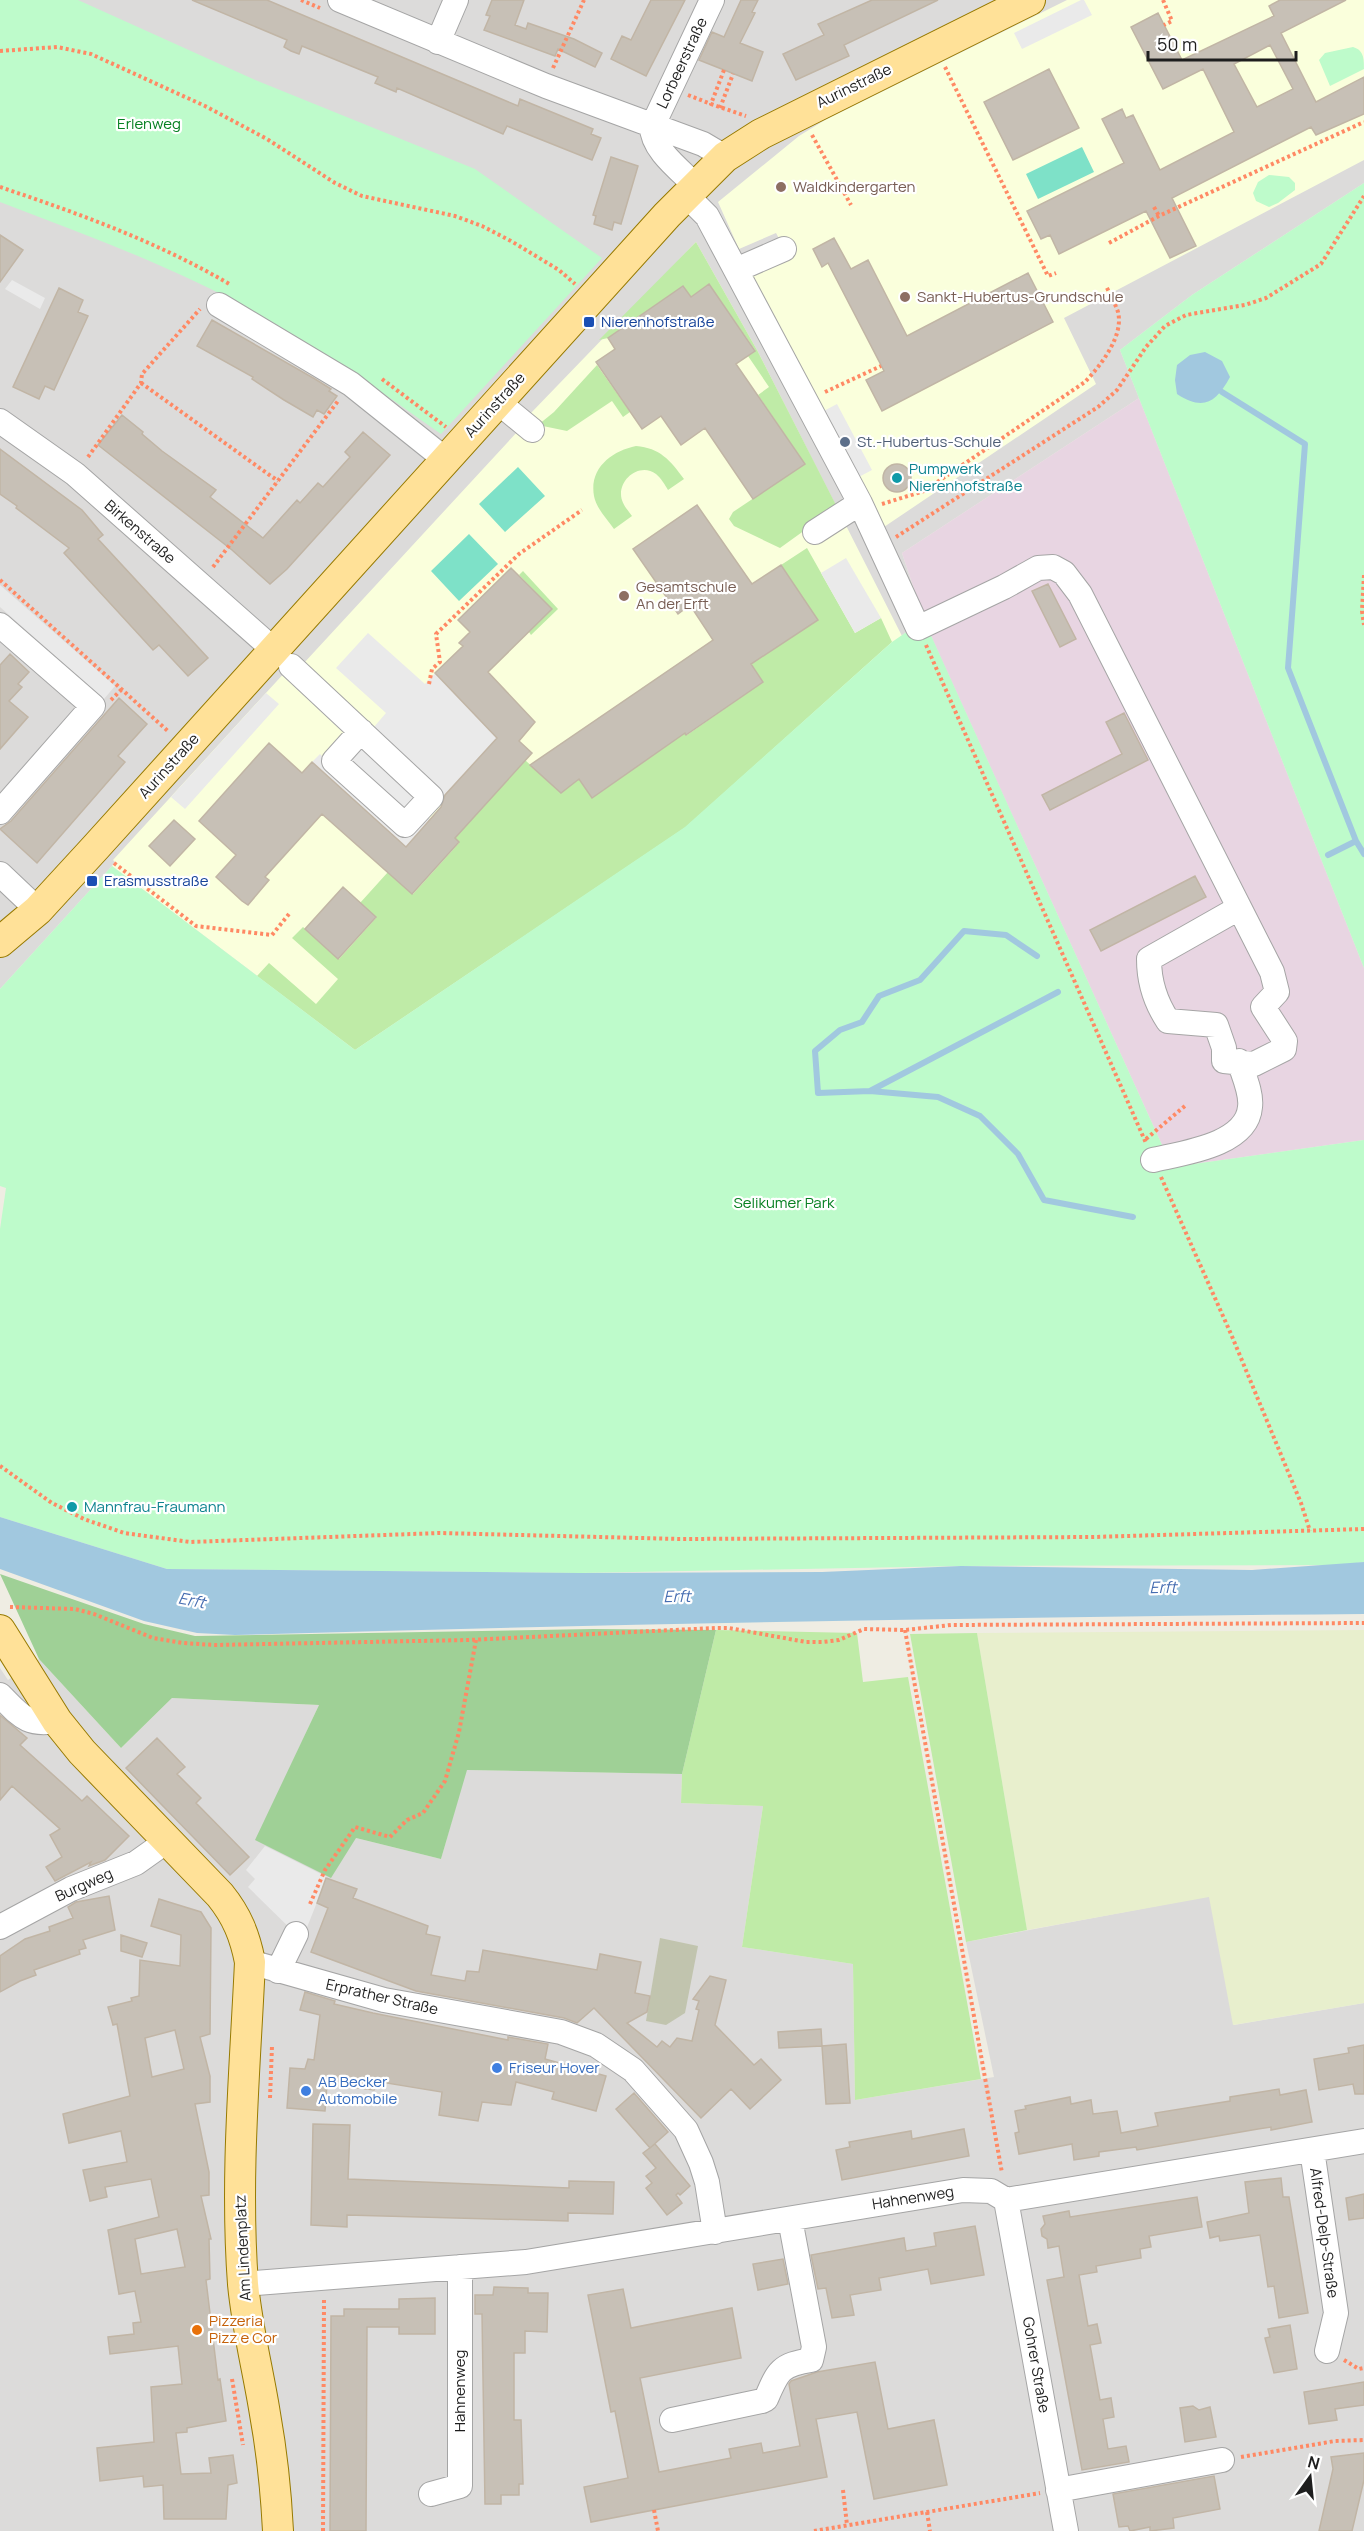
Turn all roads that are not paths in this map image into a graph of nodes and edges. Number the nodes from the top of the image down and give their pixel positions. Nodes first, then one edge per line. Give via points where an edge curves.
1 (340, 0) edge
2 (456, 0) edge
3 (712, 0) edge
4 (1030, 0) edge
5 (438, 42) junction
6 (652, 127) junction
7 (725, 158) junction
8 (691, 190) junction
9 (784, 249) dead end
10 (736, 270) junction
11 (212, 298) road end
12 (498, 402) junction
13 (0, 420) edge
14 (532, 430) dead end
15 (446, 460) junction
16 (860, 502) junction
17 (815, 532) dead end
18 (0, 624) edge
19 (282, 658) junction
20 (361, 732) dead end
21 (0, 812) edge
22 (0, 874) edge
23 (1239, 908) junction
24 (31, 916) junction
25 (0, 942) edge
26 (0, 954) edge
27 (1239, 1061) junction
28 (1149, 1150) road end
29 (0, 1630) edge
30 (0, 1695) edge
31 (57, 1721) junction
32 (167, 1841) junction
33 (0, 1927) edge
34 (296, 1934) dead end
35 (250, 1962) junction
36 (278, 1971) junction
37 (1364, 2141) edge
38 (1312, 2150) junction
39 (1006, 2199) junction
40 (790, 2218) junction
41 (715, 2232) junction
42 (459, 2267) junction
43 (243, 2284) junction
44 (1327, 2351) dead end
45 (672, 2420) dead end
46 (1222, 2460) road end
47 (1058, 2490) junction
48 (431, 2493) dead end
49 (278, 2531) edge
50 (1066, 2531) edge

1 - 5 street
2 - 5 street
3 - 6 street, Lorbeerstraße
4 - 7 main road, Aurinstraße via 800,113
5 - 6 street
6 - 7 street via 703,144
6 - 8 street via 652,136
7 - 8 main road, Aurinstraße
8 - 10 street
8 - 12 main road, Aurinstraße
9 - 10 street
10 - 16 street
11 - 15 street via 351,384
12 - 14 street
12 - 15 main road, Aurinstraße
13 - 19 street, Birkenstraße via 75,474
15 - 19 main road, Aurinstraße
16 - 17 street
16 - 23 street via 918,628 1038,568 1053,567 1064,573 1080,594
18 - 21 street via 93,706
19 - 20 street, Birkenstraße
19 - 24 main road, Aurinstraße via 186,747
22 - 24 street
23 - 27 street via 1272,972 1277,992 1263,1007 1285,1041 1284,1049 1254,1064
23 - 27 street via 1149,959 1158,1006 1168,1021 1216,1025 1224,1060
24 - 25 main road, Aurinstraße
24 - 26 main road, Aurinstraße
27 - 28 street via 1251,1104 1248,1119 1232,1136 1202,1149
29 - 31 main road
30 - 31 street via 22,1718 40,1724
31 - 32 main road
32 - 33 street, Burgweg via 136,1863 71,1888
32 - 35 main road via 230,1906 243,1932
34 - 36 street
35 - 36 street, Erprather Straße
35 - 43 main road, Am Lindenplatz via 240,2220
36 - 41 street, Erprather Straße via 384,2000 561,2032 610,2053 633,2070 686,2130 707,2182
37 - 38 street, Hahnenweg
38 - 39 street, Hahnenweg
38 - 44 street, Alfred-Delp-Straße via 1336,2313
39 - 40 street, Hahnenweg via 991,2191 963,2190
39 - 47 street, Gohrer Straße
40 - 41 street, Hahnenweg
40 - 45 street via 814,2347 811,2360 780,2369 762,2402
41 - 42 street, Hahnenweg via 526,2262
42 - 43 street, Hahnenweg
42 - 48 street, Hahnenweg via 460,2486
43 - 49 main road, Am Lindenplatz via 275,2477
46 - 47 street
47 - 50 street, Gohrer Straße

